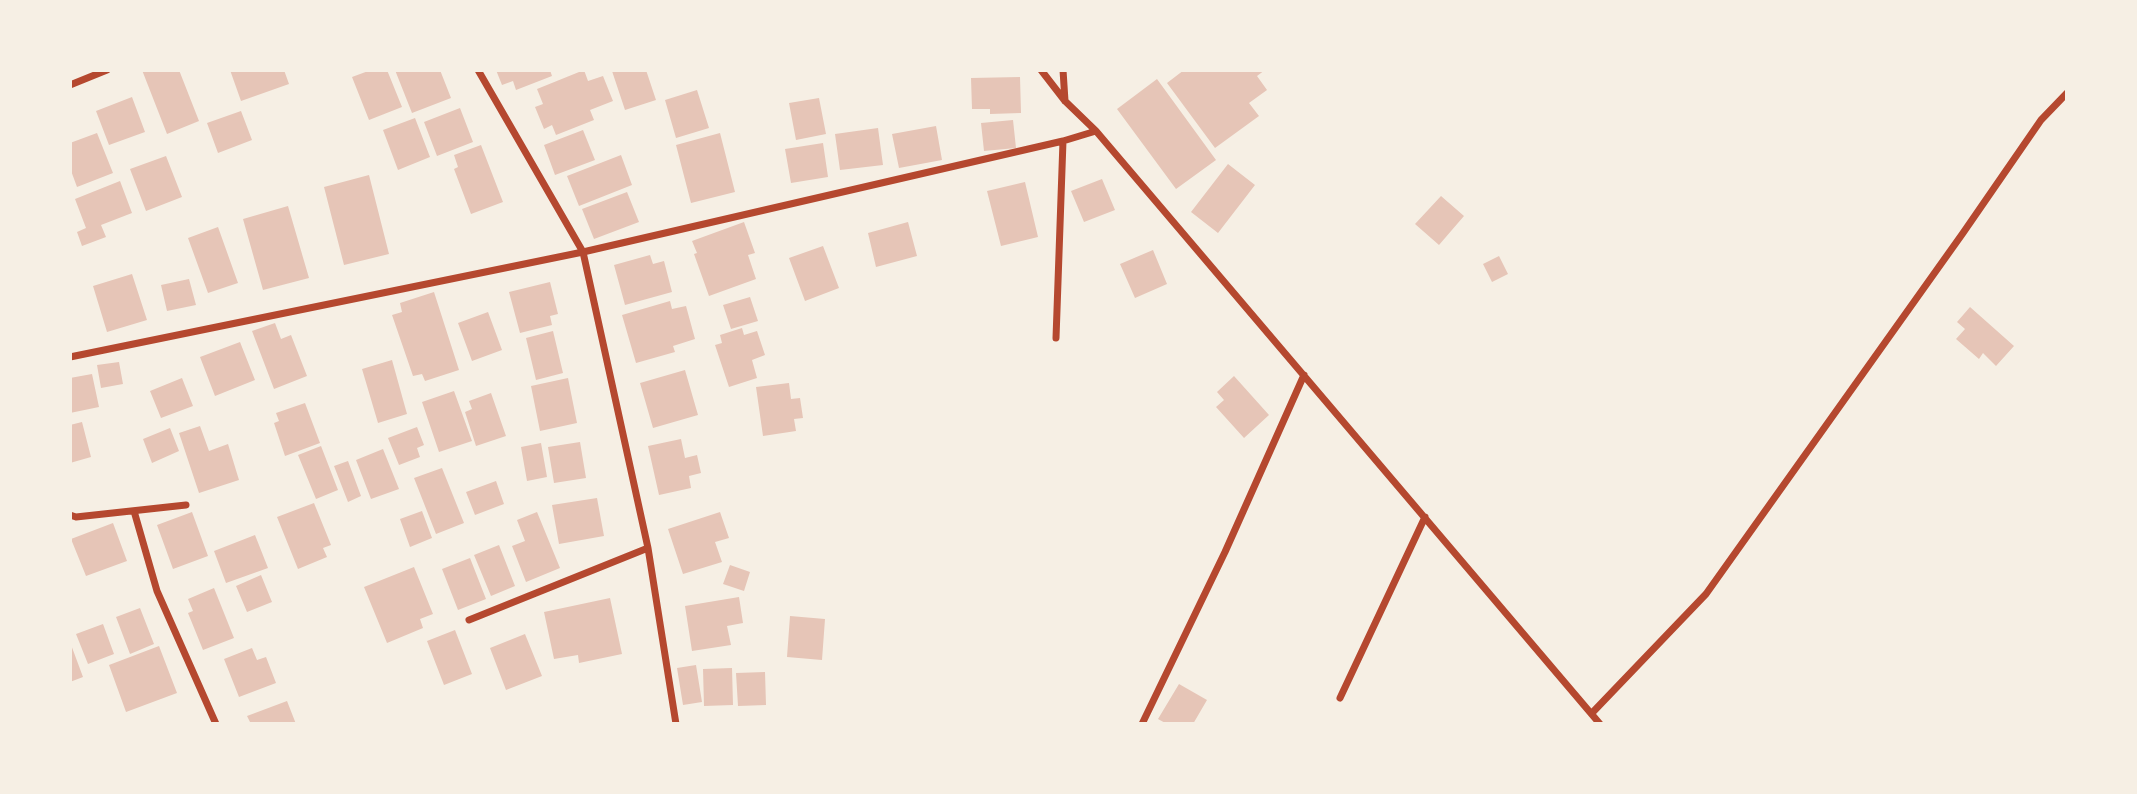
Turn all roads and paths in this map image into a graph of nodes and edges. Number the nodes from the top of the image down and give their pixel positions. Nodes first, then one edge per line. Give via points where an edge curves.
1 (107, 70) edge
2 (478, 70) edge
3 (1041, 70) edge
4 (1063, 70) edge
5 (70, 85) edge
6 (2067, 93) edge
7 (1065, 101) junction
8 (1096, 131) junction
9 (1063, 141) junction
10 (583, 252) junction
11 (1056, 338) dead end
12 (70, 357) edge
13 (1304, 376) junction
14 (186, 505) dead end
15 (134, 511) junction
16 (70, 515) edge
17 (1425, 517) junction
18 (648, 548) junction
19 (469, 620) dead end
20 (1340, 698) dead end
21 (1592, 713) junction
22 (216, 724) edge
23 (676, 724) edge
24 (1142, 724) edge
25 (1600, 724) edge

1 - 5 street
2 - 10 street
3 - 7 street
4 - 7 street
6 - 21 street via 2040,120 1706,594
7 - 8 street
8 - 9 street
8 - 13 street
9 - 10 street
9 - 11 street
10 - 12 street
10 - 18 street
13 - 17 street
13 - 24 street
14 - 15 street
15 - 16 street
15 - 22 street via 157,591
17 - 20 street
17 - 21 street
18 - 19 street
18 - 23 street
21 - 25 street

